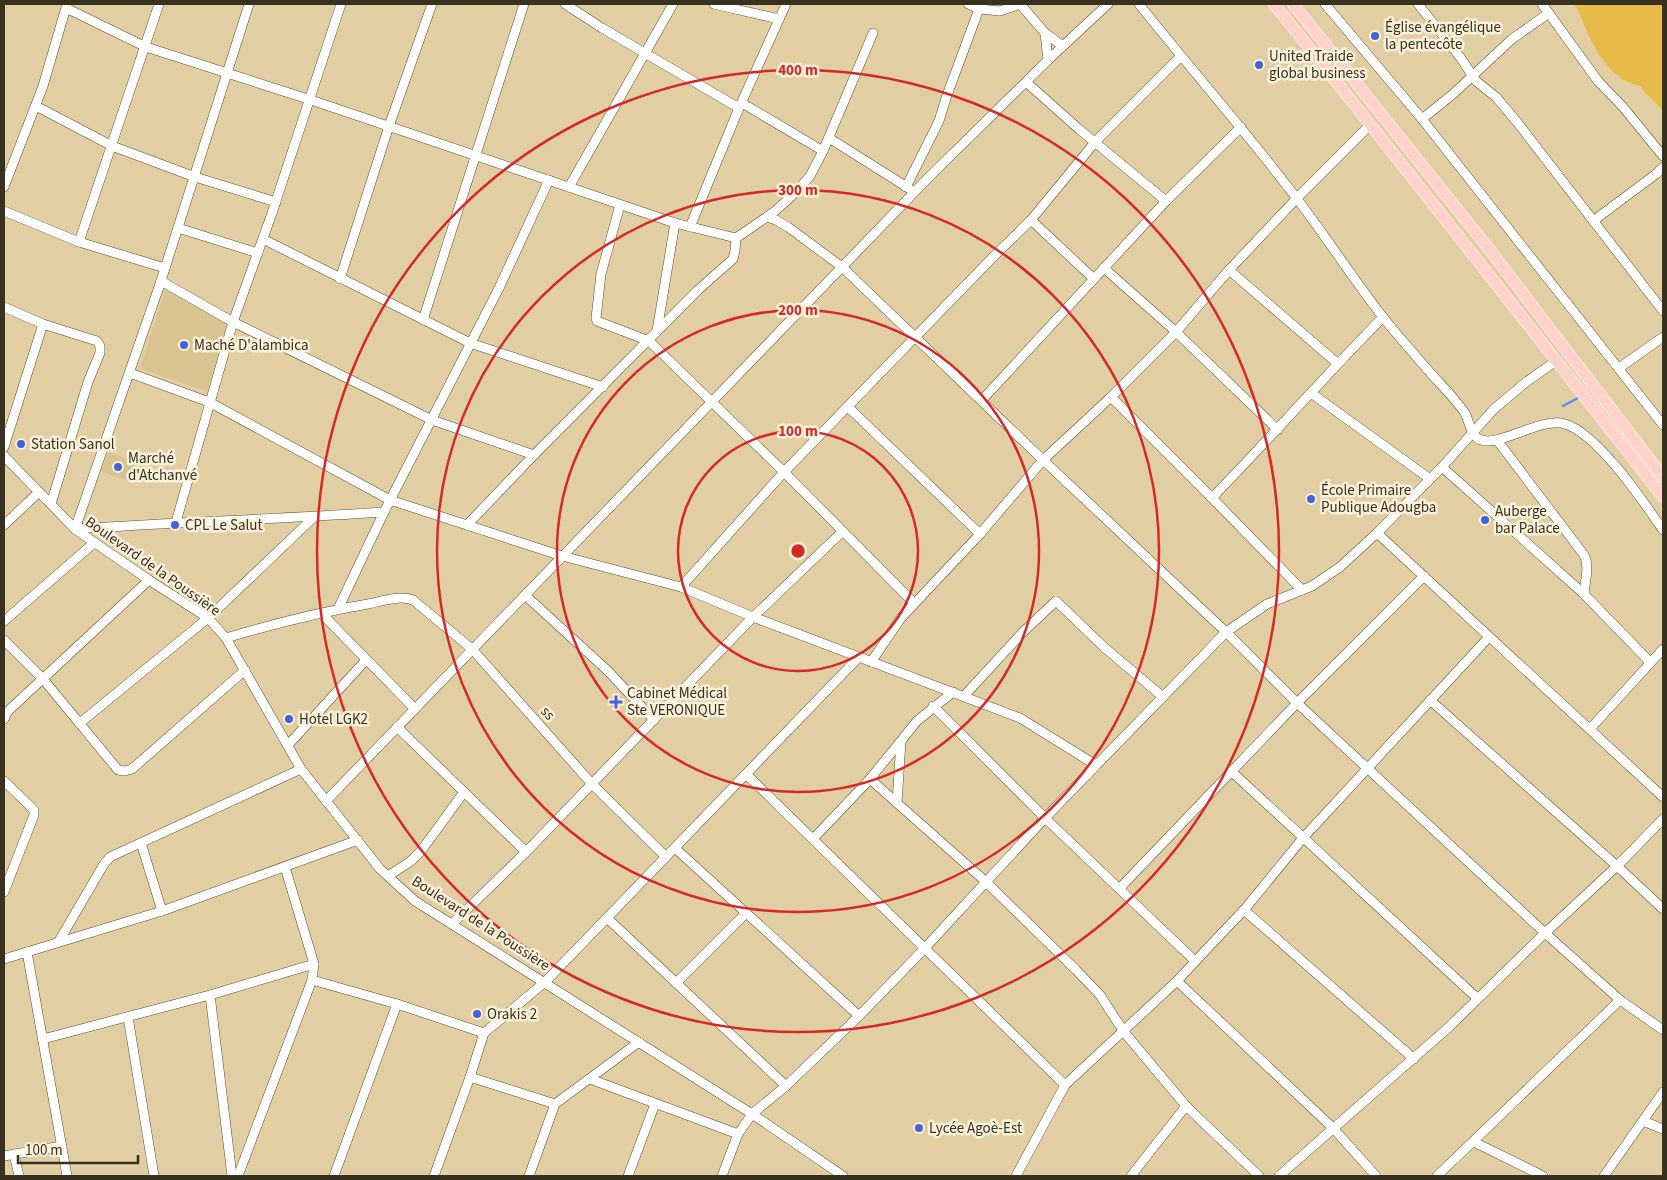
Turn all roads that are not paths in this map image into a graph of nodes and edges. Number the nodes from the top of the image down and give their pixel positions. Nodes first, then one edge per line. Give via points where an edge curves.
1 (159, 4) edge
2 (249, 4) edge
3 (341, 4) edge
4 (432, 4) edge
5 (524, 4) edge
6 (565, 4) edge
7 (673, 4) edge
8 (714, 4) edge
9 (786, 4) edge
10 (968, 4) edge
11 (1020, 4) edge
12 (1108, 4) edge
13 (1139, 4) edge
14 (1274, 4) edge
15 (1293, 4) edge
16 (1325, 4) edge
17 (1418, 4) edge
18 (1542, 4) edge
19 (67, 6) edge
20 (979, 8) junction
21 (1549, 13) junction
22 (779, 19) junction
23 (1045, 33) junction
24 (872, 34) dead end
25 (1063, 46) junction
26 (146, 47) junction
27 (645, 52) junction
28 (1181, 56) junction
29 (1048, 60) junction
30 (227, 73) junction
31 (1472, 76) junction
32 (1026, 82) junction
33 (308, 99) junction
34 (36, 106) junction
35 (740, 106) junction
36 (1422, 119) junction
37 (1371, 124) junction
38 (389, 126) junction
39 (1241, 127) junction
40 (829, 138) junction
41 (1096, 142) junction
42 (112, 146) junction
43 (823, 151) junction
44 (475, 155) junction
45 (1663, 156) edge
46 (1663, 166) edge
47 (195, 177) junction
48 (549, 180) junction
49 (4, 187) edge
50 (569, 187) junction
51 (906, 187) junction
52 (914, 192) junction
53 (1297, 198) junction
54 (1166, 201) junction
55 (276, 202) junction
56 (620, 205) junction
57 (4, 211) edge
58 (767, 217) junction
59 (1031, 220) junction
60 (1593, 220) junction
61 (675, 223) junction
62 (690, 227) junction
63 (178, 228) junction
64 (736, 238) junction
65 (263, 239) junction
66 (79, 242) junction
67 (258, 253) junction
68 (842, 267) junction
69 (165, 268) junction
70 (1104, 268) junction
71 (1229, 270) junction
72 (340, 278) junction
73 (1094, 279) junction
74 (161, 281) junction
75 (4, 308) edge
76 (1663, 311) edge
77 (1383, 317) junction
78 (423, 320) junction
79 (233, 322) junction
80 (44, 324) junction
81 (657, 331) junction
82 (1176, 332) junction
83 (916, 337) junction
84 (1663, 337) edge
85 (649, 341) junction
86 (470, 343) junction
87 (1556, 361) junction
88 (1337, 363) junction
89 (1619, 368) junction
90 (130, 373) junction
91 (603, 387) junction
92 (1311, 393) junction
93 (1111, 397) junction
94 (982, 400) junction
95 (209, 402) junction
96 (712, 402) junction
97 (848, 407) junction
98 (432, 420) junction
99 (1663, 425) edge
100 (1278, 430) junction
101 (1473, 433) junction
102 (1497, 440) junction
103 (4, 447) edge
104 (534, 455) junction
105 (4, 456) edge
106 (1042, 460) junction
107 (1442, 467) junction
108 (784, 472) junction
109 (1663, 477) edge
110 (1430, 479) junction
111 (39, 492) junction
112 (1212, 498) junction
113 (1663, 498) edge
114 (390, 500) junction
115 (51, 504) junction
116 (384, 512) junction
117 (314, 517) junction
118 (176, 522) junction
119 (4, 525) edge
120 (468, 525) junction
121 (75, 529) junction
122 (1663, 530) edge
123 (842, 532) junction
124 (1377, 533) junction
125 (980, 534) junction
126 (94, 543) junction
127 (562, 556) junction
128 (1424, 576) junction
129 (149, 580) junction
130 (681, 587) junction
131 (1302, 590) junction
132 (1584, 594) junction
133 (525, 595) junction
134 (914, 604) junction
135 (338, 609) junction
136 (321, 613) junction
137 (753, 617) junction
138 (208, 618) junction
139 (4, 622) edge
140 (1226, 632) junction
141 (1489, 637) junction
142 (226, 638) junction
143 (4, 640) edge
144 (472, 649) junction
145 (1663, 649) edge
146 (858, 658) junction
147 (366, 660) junction
148 (871, 662) junction
149 (1650, 662) junction
150 (245, 670) junction
151 (43, 679) junction
152 (953, 692) junction
153 (964, 696) junction
154 (1162, 698) junction
155 (1430, 700) junction
156 (1297, 703) junction
157 (933, 706) junction
158 (415, 709) junction
159 (4, 719) edge
160 (654, 720) junction
161 (80, 723) junction
162 (397, 727) junction
163 (1590, 729) junction
164 (901, 740) junction
165 (288, 746) junction
166 (1096, 764) junction
167 (1368, 768) junction
168 (301, 769) junction
169 (1231, 771) junction
170 (746, 774) junction
171 (870, 779) junction
172 (4, 781) edge
173 (592, 784) junction
174 (464, 792) junction
175 (1663, 797) edge
176 (326, 801) junction
177 (897, 803) junction
178 (1045, 818) junction
179 (1663, 819) edge
180 (1303, 838) junction
181 (813, 839) junction
182 (358, 840) junction
183 (141, 843) junction
184 (675, 848) junction
185 (526, 852) junction
186 (666, 858) junction
187 (1617, 866) junction
188 (285, 867) junction
189 (388, 876) junction
190 (985, 882) junction
191 (1120, 888) junction
192 (4, 892) edge
193 (1663, 909) edge
194 (1244, 910) junction
195 (162, 911) junction
196 (746, 913) junction
197 (607, 918) junction
198 (452, 924) junction
199 (1545, 933) junction
200 (59, 942) junction
201 (924, 948) junction
202 (27, 952) junction
203 (4, 959) edge
204 (1196, 961) junction
205 (314, 964) junction
206 (312, 980) junction
207 (1177, 981) junction
208 (545, 982) junction
209 (676, 983) junction
210 (210, 995) junction
211 (1477, 998) junction
212 (1620, 1000) junction
213 (396, 1004) junction
214 (858, 1016) junction
215 (128, 1017) junction
216 (1663, 1030) edge
217 (1124, 1032) junction
218 (484, 1033) junction
219 (43, 1039) junction
220 (640, 1042) junction
221 (1414, 1059) junction
222 (470, 1078) junction
223 (590, 1080) junction
224 (1065, 1085) junction
225 (786, 1086) junction
226 (1663, 1092) edge
227 (555, 1104) junction
228 (655, 1104) junction
229 (1186, 1106) junction
230 (752, 1114) junction
231 (1643, 1121) junction
232 (1333, 1128) junction
233 (1663, 1129) edge
234 (738, 1134) junction
235 (1474, 1142) junction
236 (62, 1146) junction
237 (14, 1154) junction
238 (4, 1156) edge
239 (19, 1176) edge
240 (67, 1176) edge
241 (154, 1176) edge
242 (232, 1176) edge
243 (238, 1176) edge
244 (334, 1176) edge
245 (434, 1176) edge
246 (529, 1176) edge
247 (628, 1176) edge
248 (722, 1176) edge
249 (843, 1176) edge
250 (1016, 1176) edge
251 (1131, 1176) edge
252 (1259, 1176) edge
253 (1279, 1176) edge
254 (1376, 1176) edge
255 (1437, 1176) edge
256 (1543, 1176) edge
257 (1604, 1176) edge

1 - 26 street
2 - 30 street
3 - 33 street
4 - 38 street
5 - 44 street
6 - 27 street
7 - 27 street
8 - 22 street
9 - 22 street
10 - 20 street
11 - 20 street via 1000,11
11 - 23 street
12 - 25 street
13 - 28 street
14 - 37 main road
15 - 109 main road via 1489,250
16 - 36 street
17 - 31 street
18 - 21 street
19 - 26 street
19 - 34 street
20 - 51 street via 939,121
21 - 31 street via 1512,39
21 - 45 street via 1598,81
22 - 35 street
23 - 25 street
23 - 29 street
24 - 40 street
25 - 29 street
26 - 30 street
26 - 42 street
27 - 35 street
27 - 50 street
28 - 39 street
28 - 41 street
29 - 32 street
30 - 33 street
30 - 47 street
31 - 36 street
31 - 60 street via 1496,97
32 - 41 street
32 - 52 street
33 - 38 street
33 - 55 street
34 - 42 street
34 - 49 street
35 - 43 street
35 - 62 street
36 - 89 street
37 - 53 street
37 - 87 main road
38 - 44 street
38 - 72 street
39 - 53 street
39 - 54 street
40 - 43 street
40 - 51 street
41 - 54 street
41 - 59 street
42 - 47 street
42 - 66 street
43 - 58 street via 806,182
44 - 48 street
44 - 78 street
46 - 60 street
47 - 55 street
47 - 63 street
48 - 50 street
48 - 86 street
50 - 56 street
51 - 52 street
52 - 68 street
53 - 71 street
53 - 77 street
54 - 70 street
55 - 65 street
56 - 61 street
56 - 85 street via 601,274 596,318 600,323
57 - 66 street
58 - 64 street
58 - 68 street via 788,227
59 - 73 street
59 - 83 street
60 - 76 street
61 - 62 street
61 - 81 street
62 - 64 street
63 - 67 street
63 - 69 street
64 - 81 street via 733,259
65 - 67 street
65 - 72 street
66 - 69 street
67 - 79 street
68 - 83 street
68 - 96 street
69 - 74 street
70 - 73 street
70 - 82 street
71 - 82 street
71 - 88 street
72 - 78 street
73 - 94 street
74 - 79 street
74 - 90 street
75 - 80 street
77 - 88 street
77 - 101 street via 1464,413
78 - 86 street
79 - 95 street
79 - 98 street
80 - 103 street
80 - 115 street via 97,342 100,346
81 - 85 street
82 - 93 street
82 - 100 street
83 - 94 street
83 - 97 street
84 - 89 street
85 - 91 street
85 - 96 street
86 - 91 street
86 - 98 street
87 - 101 street via 1509,395
87 - 113 main road
88 - 92 street
89 - 99 street
90 - 95 street
90 - 121 street
91 - 104 street
92 - 100 street
92 - 110 street
93 - 106 street
93 - 112 street
94 - 106 street
95 - 114 street
95 - 118 street
96 - 108 street
96 - 127 street
97 - 108 street
97 - 125 street
98 - 104 street
98 - 114 street
100 - 112 street
101 - 102 street via 1482,440
101 - 107 street
102 - 122 street via 1555,422 1578,430 1606,456
102 - 132 street via 1584,554 1587,566
104 - 120 street
105 - 111 street, Boulevard de la Poussière
106 - 125 street
106 - 140 street
107 - 110 street
107 - 132 street
108 - 123 street
108 - 130 street
110 - 124 street
111 - 115 street, Boulevard de la Poussière
111 - 119 street
112 - 131 street
114 - 116 street
114 - 120 street
115 - 121 street, Boulevard de la Poussière
116 - 117 street
116 - 135 street
117 - 118 street
117 - 138 street
118 - 121 street
120 - 127 street
121 - 126 street, Boulevard de la Poussière
123 - 134 street
123 - 137 street
124 - 128 street
124 - 131 street via 1326,578
125 - 134 street
126 - 129 street, Boulevard de la Poussière
126 - 139 street
127 - 130 street
127 - 133 street
128 - 141 street
128 - 156 street
129 - 138 street, Boulevard de la Poussière
129 - 151 street
130 - 137 street
131 - 140 street via 1267,604
132 - 149 street
133 - 144 street
133 - 160 street
134 - 148 street
135 - 136 street
135 - 144 street, ss via 402,598 413,600
136 - 142 street
136 - 147 street
137 - 146 street
137 - 160 street
138 - 142 street, Boulevard de la Poussière
138 - 161 street
140 - 154 street
140 - 156 street
141 - 155 street
141 - 163 street
142 - 150 street, Boulevard de la Poussière
143 - 151 street
144 - 158 street
144 - 173 street, ss
145 - 149 street
146 - 148 street
146 - 170 street
147 - 158 street
147 - 165 street
148 - 152 street
149 - 163 street
150 - 161 street via 132,769 118,770
150 - 165 street, Boulevard de la Poussière
151 - 159 street via 8,711
151 - 161 street
152 - 153 street
152 - 157 street
153 - 154 street via 1056,601
153 - 166 street via 1032,724
154 - 166 street
155 - 167 street
155 - 187 street
156 - 167 street
156 - 169 street
157 - 164 street
157 - 178 street
158 - 162 street
160 - 173 street
162 - 174 street
162 - 176 street
163 - 175 street
164 - 171 street
164 - 177 street
165 - 168 street, Boulevard de la Poussière
166 - 178 street
167 - 180 street
167 - 199 street
168 - 176 street, Boulevard de la Poussière
168 - 183 street
169 - 180 street
169 - 191 street
170 - 181 street
170 - 184 street
171 - 177 street
171 - 181 street
172 - 192 street via 34,810
173 - 185 street
173 - 186 street, ss
174 - 185 street
174 - 189 street via 421,851
176 - 182 street, Boulevard de la Poussière
177 - 190 street
178 - 190 street
178 - 191 street
179 - 187 street
180 - 194 street
180 - 211 street
181 - 201 street
182 - 188 street
182 - 189 street, Boulevard de la Poussière
183 - 195 street
183 - 200 street via 106,860
184 - 186 street
184 - 196 street
185 - 198 street
186 - 197 street
187 - 193 street
187 - 199 street
188 - 195 street
188 - 205 street
189 - 198 street, Boulevard de la Poussière via 415,901
190 - 201 street
190 - 217 street via 1076,970 1100,996
191 - 204 street
194 - 204 street
194 - 221 street
195 - 200 street
196 - 209 street
196 - 214 street
197 - 208 street
197 - 209 street
198 - 208 street, Boulevard de la Poussière
199 - 211 street
199 - 212 street
200 - 202 street
201 - 214 street
201 - 224 street
202 - 203 street
202 - 219 street
204 - 207 street
205 - 206 street
205 - 210 street
206 - 213 street
206 - 243 street
207 - 217 street
207 - 232 street
208 - 218 street
208 - 220 street, Boulevard de la Poussière
209 - 225 street
210 - 215 street
210 - 242 street
211 - 221 street
212 - 216 street
212 - 235 street
213 - 218 street
213 - 244 street
214 - 225 street
215 - 219 street
215 - 241 street
217 - 224 street
217 - 229 street
218 - 222 street
219 - 236 street
220 - 223 street
220 - 230 street, Boulevard de la Poussière
221 - 232 street
222 - 227 street
222 - 245 street
223 - 227 street
223 - 228 street
224 - 250 street
225 - 230 street
226 - 231 street
227 - 246 street
228 - 234 street
228 - 247 street
229 - 251 street
229 - 252 street
230 - 234 street
230 - 249 street, Boulevard de la Poussière
231 - 233 street
231 - 257 street
232 - 253 street
232 - 254 street
234 - 248 street
235 - 255 street
235 - 256 street
236 - 237 street
236 - 240 street
237 - 238 street
237 - 239 street

